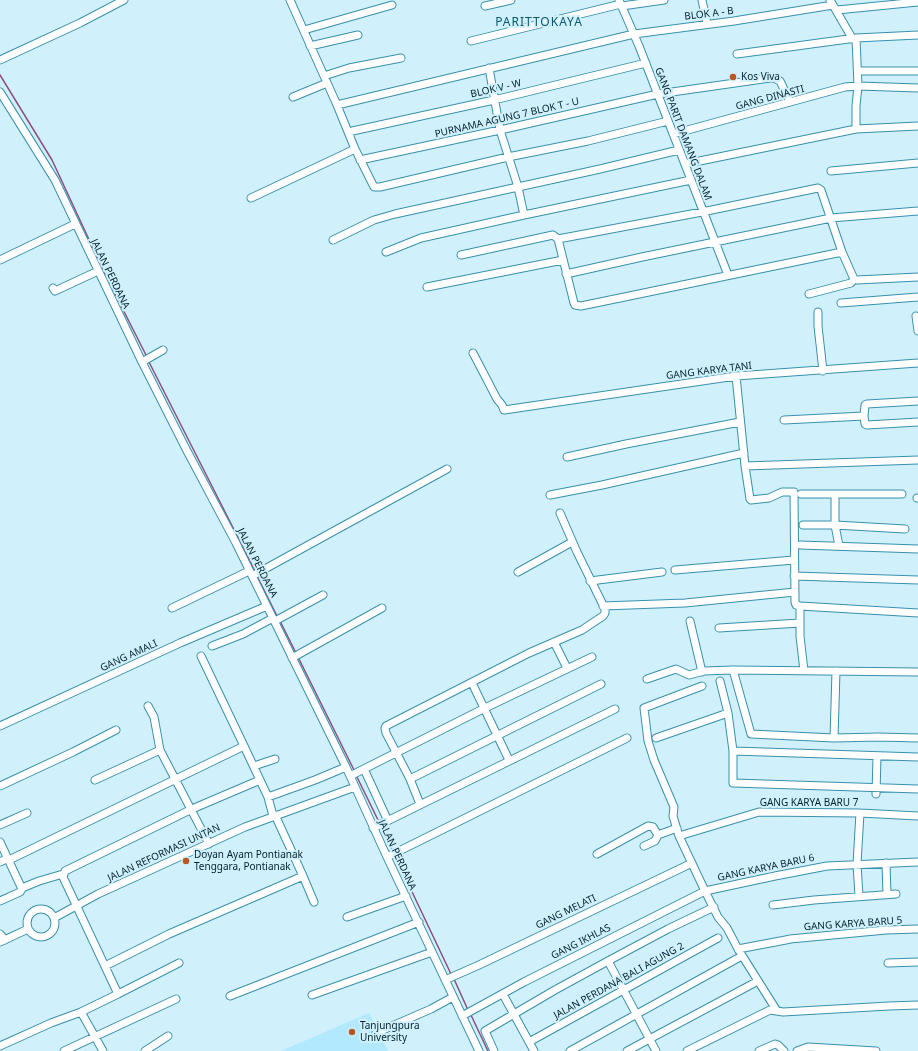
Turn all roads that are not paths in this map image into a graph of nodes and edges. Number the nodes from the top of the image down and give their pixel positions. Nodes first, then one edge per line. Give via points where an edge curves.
1 (124, 0) edge
2 (290, 0) edge
3 (510, 0) edge
4 (664, 0) edge
5 (702, 0) edge
6 (918, 2) edge
7 (621, 3) edge
8 (392, 5) dead end
9 (834, 5) edge
10 (485, 6) dead end
11 (707, 24) junction
12 (304, 30) junction
13 (634, 34) junction
14 (358, 35) dead end
15 (918, 35) edge
16 (857, 38) junction
17 (471, 41) dead end
18 (310, 46) junction
19 (737, 54) dead end
20 (400, 58) dead end
21 (0, 60) edge
22 (646, 63) junction
23 (489, 68) junction
24 (858, 71) junction
25 (918, 71) edge
26 (325, 79) junction
27 (858, 86) junction
28 (918, 88) edge
29 (0, 92) edge
30 (658, 94) junction
31 (292, 97) dead end
32 (494, 100) junction
33 (790, 102) junction
34 (337, 105) junction
35 (668, 121) junction
36 (918, 126) edge
37 (856, 129) junction
38 (500, 130) junction
39 (349, 132) junction
40 (673, 134) junction
41 (355, 149) junction
42 (679, 150) junction
43 (508, 157) junction
44 (360, 160) junction
45 (918, 163) edge
46 (685, 164) junction
47 (831, 171) dead end
48 (691, 180) junction
49 (518, 187) junction
50 (251, 198) dead end
51 (918, 211) edge
52 (702, 212) junction
53 (524, 215) junction
54 (831, 218) junction
55 (76, 224) junction
56 (558, 239) junction
57 (333, 240) dead end
58 (715, 243) junction
59 (386, 252) dead end
60 (842, 252) junction
61 (461, 255) dead end
62 (0, 260) edge
63 (563, 260) junction
64 (98, 271) junction
65 (566, 274) junction
66 (728, 275) junction
67 (918, 277) edge
68 (854, 279) junction
69 (427, 287) dead end
70 (53, 288) dead end
71 (809, 294) dead end
72 (918, 297) edge
73 (841, 303) dead end
74 (818, 312) dead end
75 (916, 316) dead end
76 (918, 331) edge
77 (163, 350) dead end
78 (473, 353) dead end
79 (146, 360) junction
80 (918, 363) edge
81 (823, 371) junction
82 (736, 376) junction
83 (918, 401) edge
84 (864, 416) junction
85 (784, 420) dead end
86 (740, 422) junction
87 (918, 422) edge
88 (744, 453) junction
89 (567, 457) dead end
90 (918, 460) edge
91 (745, 466) junction
92 (447, 469) dead end
93 (801, 494) dead end
94 (835, 494) junction
95 (902, 494) dead end
96 (550, 495) dead end
97 (560, 513) dead end
98 (803, 525) dead end
99 (835, 525) junction
100 (905, 529) dead end
101 (572, 542) junction
102 (800, 545) dead end
103 (839, 546) junction
104 (918, 549) edge
105 (794, 560) junction
106 (675, 570) dead end
107 (518, 572) dead end
108 (662, 572) dead end
109 (254, 574) junction
110 (794, 576) junction
111 (918, 580) edge
112 (590, 581) junction
113 (795, 592) junction
114 (323, 595) dead end
115 (267, 606) junction
116 (603, 606) junction
117 (800, 606) junction
118 (172, 608) dead end
119 (382, 608) dead end
120 (918, 613) edge
121 (274, 620) junction
122 (690, 621) dead end
123 (800, 623) junction
124 (720, 628) dead end
125 (554, 642) junction
126 (212, 646) dead end
127 (200, 656) dead end
128 (295, 656) junction
129 (592, 657) dead end
130 (567, 668) junction
131 (733, 670) junction
132 (804, 671) junction
133 (836, 671) junction
134 (702, 672) junction
135 (918, 672) edge
136 (647, 679) dead end
137 (720, 681) dead end
138 (472, 684) junction
139 (601, 684) dead end
140 (702, 686) dead end
141 (148, 706) dead end
142 (485, 708) junction
143 (615, 709) dead end
144 (728, 713) junction
145 (0, 726) edge
146 (116, 730) dead end
147 (497, 735) junction
148 (627, 738) dead end
149 (656, 738) dead end
150 (834, 738) junction
151 (918, 738) edge
152 (244, 746) junction
153 (160, 750) junction
154 (733, 750) junction
155 (396, 753) junction
156 (877, 756) junction
157 (918, 757) edge
158 (275, 759) dead end
159 (509, 760) junction
160 (254, 766) junction
161 (346, 767) junction
162 (356, 773) junction
163 (410, 779) junction
164 (95, 780) dead end
165 (176, 780) junction
166 (260, 780) junction
167 (0, 786) edge
168 (355, 787) junction
169 (918, 789) edge
170 (876, 791) junction
171 (268, 797) junction
172 (420, 804) junction
173 (192, 809) junction
174 (27, 812) dead end
175 (860, 813) junction
176 (274, 816) junction
177 (918, 816) edge
178 (387, 821) junction
179 (0, 824) edge
180 (376, 827) junction
181 (677, 828) junction
182 (658, 835) junction
183 (679, 836) junction
184 (0, 842) edge
185 (209, 844) junction
186 (644, 846) dead end
187 (598, 854) dead end
188 (391, 855) junction
189 (8, 859) junction
190 (0, 862) edge
191 (918, 862) edge
192 (692, 863) junction
193 (886, 863) junction
194 (857, 864) junction
195 (63, 874) junction
196 (303, 876) junction
197 (22, 888) junction
198 (705, 891) junction
199 (887, 894) junction
200 (896, 894) dead end
201 (406, 896) junction
202 (859, 896) junction
203 (0, 901) edge
204 (314, 902) dead end
205 (76, 905) junction
206 (773, 905) dead end
207 (713, 908) junction
208 (347, 917) dead end
209 (54, 918) junction
210 (419, 922) junction
211 (28, 929) junction
212 (918, 930) edge
213 (0, 934) edge
214 (718, 938) dead end
215 (3, 941) edge
216 (738, 949) junction
217 (432, 952) junction
218 (740, 957) dead end
219 (608, 961) junction
220 (918, 962) edge
221 (179, 963) dead end
222 (888, 963) dead end
223 (105, 966) junction
224 (449, 978) junction
225 (758, 981) junction
226 (623, 990) junction
227 (118, 994) junction
228 (312, 995) dead end
229 (230, 996) dead end
230 (453, 997) junction
231 (505, 998) dead end
232 (176, 999) dead end
233 (918, 1006) edge
234 (777, 1011) junction
235 (81, 1012) junction
236 (464, 1014) junction
237 (514, 1014) junction
238 (636, 1015) junction
239 (484, 1032) junction
240 (376, 1033) dead end
241 (168, 1036) dead end
242 (95, 1037) junction
243 (474, 1037) junction
244 (649, 1040) junction
245 (529, 1042) junction
246 (0, 1046) edge
247 (779, 1047) edge
248 (64, 1051) edge
249 (103, 1051) edge
250 (145, 1051) edge
251 (479, 1051) edge
252 (494, 1051) edge
253 (534, 1051) edge
254 (570, 1051) edge
255 (627, 1051) edge
256 (656, 1051) edge
257 (688, 1051) edge
258 (759, 1051) edge
259 (797, 1051) edge
260 (876, 1051) edge

1 - 21 street
2 - 12 street
3 - 10 street
4 - 7 street
5 - 11 street
6 - 9 street, BLOK A - B
7 - 13 street, GANG PARIT DAMANG DALAM
7 - 17 street
8 - 12 street
9 - 11 street, BLOK A - B
9 - 16 street
11 - 13 street, BLOK A - B
12 - 18 street
13 - 22 street, GANG PARIT DAMANG DALAM
13 - 23 street, BLOK A - B
14 - 18 street
15 - 16 street
16 - 19 street
16 - 24 street
18 - 26 street
20 - 26 street via 349,68
22 - 30 street, GANG PARIT DAMANG DALAM
22 - 32 street, BLOK V - W
23 - 32 street
23 - 34 street, BLOK A - B
24 - 25 street
24 - 27 street
26 - 31 street
26 - 34 street
27 - 28 street, GANG DINASTI
27 - 33 street, GANG DINASTI via 845,87
27 - 37 street
29 - 55 street, JALAN PERDANA via 55,180
30 - 33 street, PURNAMA AGUNG 7 BLOK T - U via 774,78 780,81
30 - 35 street, GANG PARIT DAMANG DALAM
30 - 38 street, PURNAMA AGUNG 7 BLOK T - U
32 - 38 street
32 - 39 street, BLOK V - W
33 - 40 street, GANG DINASTI
34 - 39 street
35 - 40 street, GANG PARIT DAMANG DALAM
35 - 43 street
36 - 37 street
37 - 46 street
38 - 43 street
38 - 44 street, PURNAMA AGUNG 7 BLOK T - U
39 - 41 street
40 - 42 street, GANG PARIT DAMANG DALAM
41 - 44 street
41 - 50 street
42 - 46 street, GANG PARIT DAMANG DALAM
42 - 49 street
43 - 44 street via 376,188
43 - 49 street
45 - 47 street
46 - 48 street, GANG PARIT DAMANG DALAM
48 - 52 street, GANG PARIT DAMANG DALAM
48 - 53 street
49 - 53 street
49 - 57 street via 374,220
51 - 54 street
52 - 54 street via 818,188
52 - 56 street
52 - 58 street, GANG PARIT DAMANG DALAM
53 - 59 street via 421,238
54 - 58 street
54 - 60 street
55 - 62 street
55 - 64 street, JALAN PERDANA
56 - 61 street via 553,235
56 - 63 street
58 - 65 street
58 - 66 street, GANG PARIT DAMANG DALAM
60 - 66 street
60 - 68 street
63 - 65 street
63 - 69 street
64 - 70 street via 54,290
64 - 79 street, JALAN PERDANA
65 - 66 street via 574,303 580,306
67 - 68 street
68 - 71 street via 851,284
72 - 73 street
74 - 81 street
75 - 76 street
77 - 79 street
78 - 82 street, GANG KARYA TANI via 504,410
79 - 109 street, JALAN PERDANA
80 - 81 street, GANG KARYA TANI
81 - 82 street, GANG KARYA TANI
82 - 86 street
83 - 84 street via 865,404
84 - 85 street
84 - 87 street via 866,425 869,426
86 - 88 street
86 - 89 street
88 - 91 street
88 - 96 street
90 - 91 street
91 - 105 street via 750,500 773,497 782,492 794,492
92 - 109 street
93 - 94 street
94 - 95 street
94 - 99 street
97 - 101 street
98 - 99 street
99 - 100 street
99 - 103 street
101 - 107 street
101 - 112 street
102 - 103 street
103 - 104 street
105 - 106 street
105 - 110 street
108 - 112 street
109 - 115 street, JALAN PERDANA
109 - 118 street
110 - 111 street
110 - 113 street
112 - 116 street
113 - 116 street via 685,603
113 - 117 street via 796,604
114 - 121 street
115 - 121 street, JALAN PERDANA
115 - 145 street, GANG AMALI
116 - 125 street via 603,616 582,630
117 - 120 street
117 - 123 street
119 - 128 street
121 - 126 street
121 - 128 street, JALAN PERDANA
122 - 134 street
123 - 124 street
123 - 132 street
125 - 130 street
125 - 138 street
127 - 152 street
128 - 161 street, JALAN PERDANA
129 - 130 street
130 - 142 street
131 - 132 street
131 - 134 street
131 - 150 street via 751,734
132 - 133 street
133 - 135 street
133 - 150 street
134 - 136 street via 689,675 676,669
137 - 144 street
138 - 142 street
138 - 155 street via 386,726 386,733
139 - 147 street
140 - 181 street via 644,708 648,741 674,807 673,816
141 - 153 street via 154,717
142 - 147 street
142 - 155 street
143 - 159 street
144 - 149 street
144 - 154 street
146 - 167 street
147 - 159 street
147 - 163 street
148 - 188 street
150 - 151 street
152 - 160 street
152 - 165 street
153 - 164 street
153 - 165 street
154 - 156 street
154 - 170 street via 734,783
155 - 162 street
155 - 163 street
156 - 157 street
156 - 170 street
158 - 160 street
159 - 172 street
160 - 166 street
161 - 162 street, JALAN PERDANA
161 - 171 street
162 - 168 street, JALAN PERDANA
162 - 178 street
163 - 172 street
165 - 173 street
165 - 189 street
166 - 171 street
166 - 173 street
168 - 176 street, JALAN REFORMASI UNTAN
168 - 180 street, JALAN PERDANA
169 - 170 street
171 - 176 street
172 - 178 street
173 - 185 street
173 - 195 street via 72,867
174 - 179 street
175 - 177 street, GANG KARYA BARU 7
175 - 183 street, GANG KARYA BARU 7 via 759,812
175 - 194 street
176 - 185 street, JALAN REFORMASI UNTAN
176 - 196 street
178 - 180 street
180 - 188 street, JALAN PERDANA
181 - 182 street
181 - 183 street
182 - 186 street via 655,841
182 - 187 street via 648,826
183 - 192 street
184 - 189 street
185 - 205 street, JALAN REFORMASI UNTAN
188 - 201 street, JALAN PERDANA
189 - 190 street
189 - 197 street
191 - 193 street, GANG KARYA BARU 6
192 - 198 street
192 - 224 street, GANG MELATI
193 - 194 street, GANG KARYA BARU 6
193 - 199 street
194 - 198 street, GANG KARYA BARU 6 via 814,868
194 - 202 street
195 - 197 street
195 - 205 street via 62,877
196 - 204 street
196 - 223 street via 169,934
197 - 203 street via 20,892
198 - 207 street
198 - 236 street, GANG IKHLAS
199 - 200 street
199 - 202 street
201 - 208 street
201 - 210 street, JALAN PERDANA
202 - 206 street
205 - 209 street, JALAN REFORMASI UNTAN
205 - 223 street
207 - 216 street
207 - 219 street
209 - 211 street via 53,928 46,936 36,936
209 - 211 street via 46,910 35,911 28,918
210 - 217 street, JALAN PERDANA
210 - 229 street
211 - 215 street
212 - 216 street, GANG KARYA BARU 5 via 886,930 790,939
213 - 215 street
214 - 226 street, JALAN PERDANA BALI AGUNG 2
216 - 225 street
217 - 224 street, JALAN PERDANA
217 - 228 street
218 - 238 street
219 - 226 street
219 - 237 street
220 - 222 street
221 - 227 street
223 - 227 street
224 - 230 street, JALAN PERDANA
225 - 234 street
225 - 244 street
226 - 238 street
226 - 245 street, JALAN PERDANA BALI AGUNG 2
227 - 235 street
230 - 236 street, JALAN PERDANA
230 - 240 street
231 - 237 street
232 - 242 street
233 - 234 street
234 - 257 street via 768,1010
235 - 242 street
235 - 246 street
236 - 243 street, JALAN PERDANA
237 - 239 street
237 - 245 street
238 - 244 street
238 - 254 street
239 - 243 street
239 - 252 street
241 - 250 street
242 - 248 street
242 - 249 street
243 - 251 street, JALAN PERDANA
244 - 255 street
244 - 256 street
245 - 253 street
247 - 258 street
259 - 260 street via 808,1047

